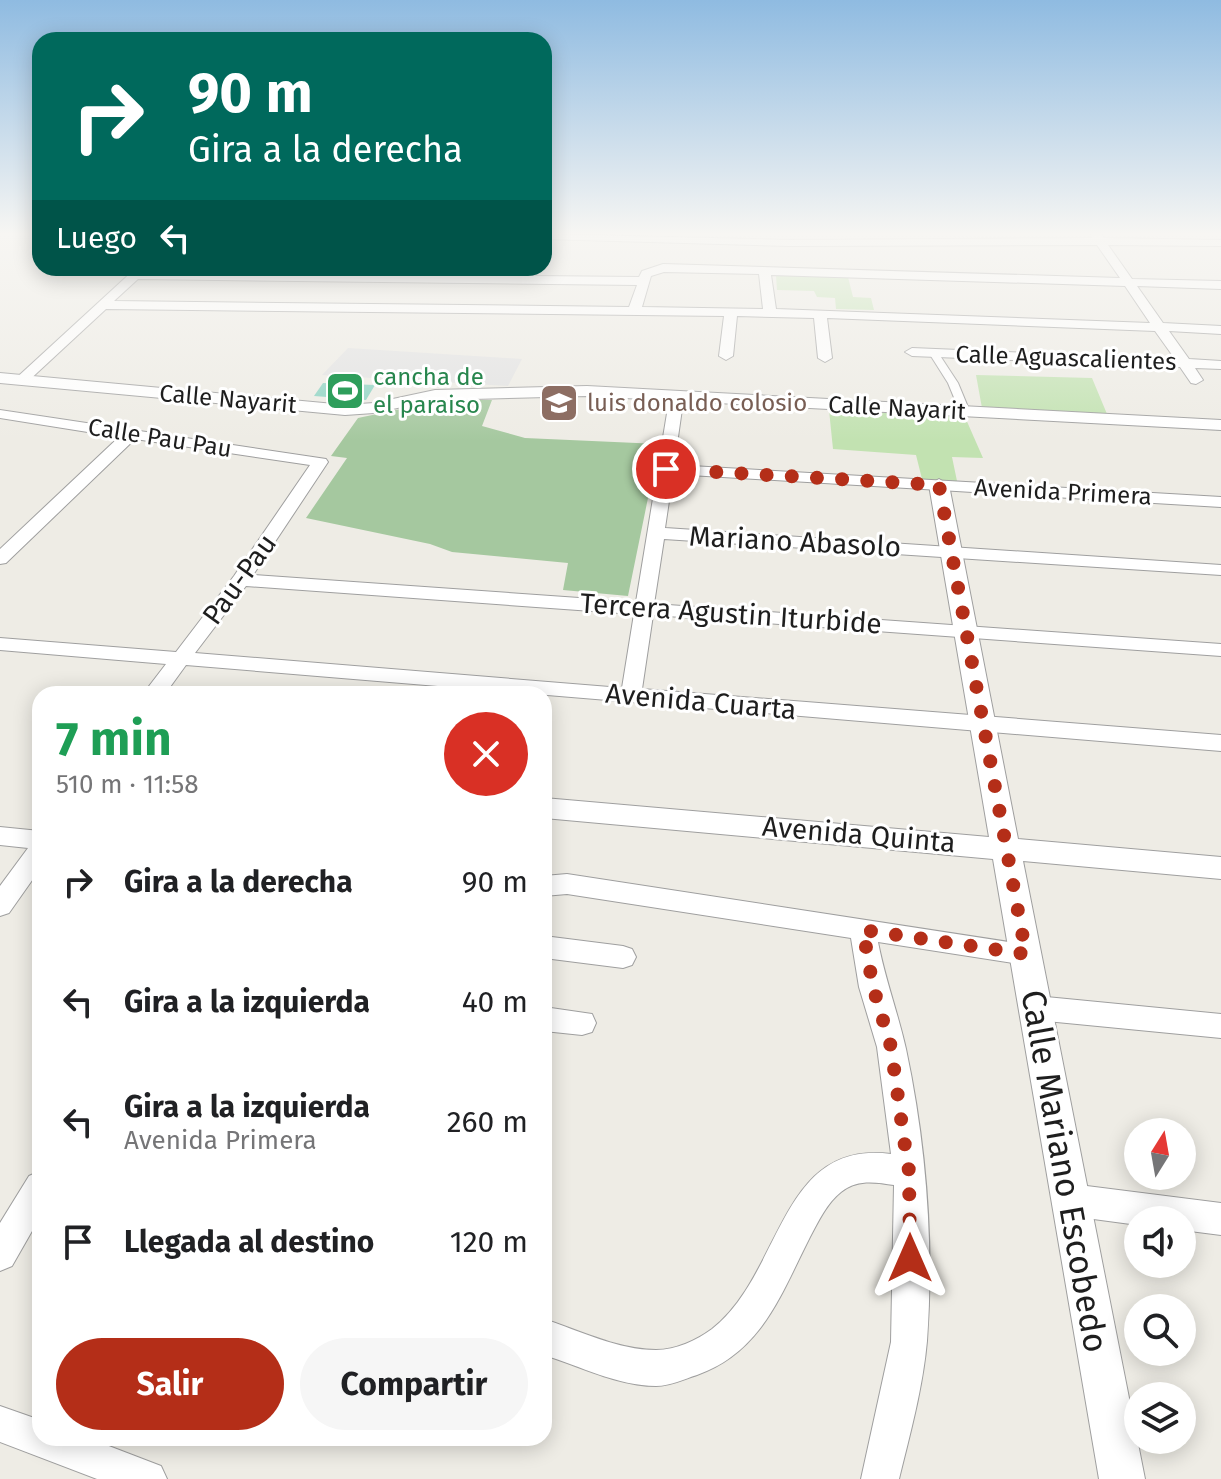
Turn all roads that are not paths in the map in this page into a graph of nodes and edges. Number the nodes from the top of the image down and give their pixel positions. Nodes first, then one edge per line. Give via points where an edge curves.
1 (138, 303) edge
2 (549, 303) edge
3 (636, 303) edge
4 (769, 303) edge
5 (1144, 303) edge
6 (105, 305) joint
7 (634, 311) junction
8 (731, 312) junction
9 (770, 313) junction
10 (820, 315) junction
11 (1161, 327) junction
12 (1221, 330) edge
13 (910, 340) junction
14 (934, 353) junction
15 (726, 356) dead end
16 (825, 358) dead end
17 (1185, 363) junction
18 (1221, 365) edge
19 (0, 378) edge
20 (1196, 380) dead end
21 (20, 381) junction
22 (677, 395) junction
23 (0, 399) edge
24 (965, 412) junction
25 (0, 414) edge
26 (1221, 425) edge
27 (132, 433) junction
28 (320, 462) joint
29 (666, 469) junction
30 (939, 485) junction
31 (1221, 502) edge
32 (655, 533) junction
33 (951, 550) junction
34 (0, 559) edge
35 (1221, 570) edge
36 (241, 580) junction
37 (644, 607) junction
38 (966, 631) junction
39 (0, 644) edge
40 (1221, 650) edge
41 (180, 659) junction
42 (160, 686) edge
43 (528, 686) edge
44 (552, 688) edge
45 (631, 694) junction
46 (983, 725) junction
47 (1221, 743) edge
48 (552, 809) edge
49 (0, 836) edge
50 (32, 839) edge
51 (1006, 847) junction
52 (32, 861) edge
53 (1221, 868) edge
54 (552, 885) edge
55 (0, 906) edge
56 (863, 930) junction
57 (552, 948) edge
58 (1026, 954) junction
59 (623, 957) dead end
60 (1036, 1008) junction
61 (552, 1020) edge
62 (582, 1023) dead end
63 (1221, 1026) edge
64 (909, 1171) junction
65 (32, 1200) edge
66 (1071, 1200) junction
67 (1221, 1219) edge
68 (0, 1254) edge
69 (552, 1339) edge
70 (0, 1424) edge
71 (32, 1434) edge
72 (68, 1446) edge
73 (148, 1479) edge
74 (880, 1479) edge
75 (1122, 1479) edge

1 - 6 street
2 - 7 street
3 - 7 street
4 - 9 street
5 - 11 street
6 - 21 street
7 - 8 street
8 - 9 street
8 - 15 street
9 - 10 street
10 - 13 street
10 - 16 street
11 - 12 street
11 - 13 street
11 - 17 street
13 - 14 street, Calle Aguascalientes
14 - 17 street, Calle Aguascalientes
14 - 24 street
17 - 18 street, Calle Aguascalientes
17 - 20 street
19 - 21 street, Calle Nayarit
21 - 22 street, Calle Nayarit via 345,410 477,393
21 - 23 street
22 - 24 street, Calle Nayarit
22 - 29 street
24 - 26 street, Calle Nayarit
25 - 27 street, Calle Pau Pau
27 - 28 street, Calle Pau Pau
27 - 34 street
28 - 36 street, Pau-Pau
29 - 30 street, Avenida Primera
29 - 32 street
30 - 31 street, Avenida Primera
30 - 33 street, Calle Mariano Escobedo
32 - 33 street, Mariano Abasolo
32 - 37 street
33 - 35 street, Mariano Abasolo
33 - 38 street, Calle Mariano Escobedo
36 - 37 street, Tercera Agustin Iturbide
36 - 41 street, Pau-Pau
37 - 38 street, Tercera Agustin Iturbide
37 - 45 street
38 - 40 street, Tercera Agustin Iturbide
38 - 46 street, Calle Mariano Escobedo
39 - 41 street, Avenida Cuarta
41 - 42 street, Pau-Pau
41 - 43 street, Avenida Cuarta
44 - 45 street, Avenida Cuarta
45 - 46 street, Avenida Cuarta
46 - 47 street, Avenida Cuarta
46 - 51 street, Calle Mariano Escobedo
48 - 51 street, Avenida Quinta
49 - 50 street
51 - 53 street, Avenida Quinta
51 - 58 street, Calle Mariano Escobedo
52 - 55 street
54 - 56 street
56 - 58 street
56 - 64 street via 891,1047
57 - 59 street
58 - 60 street, Calle Mariano Escobedo
60 - 63 street
60 - 66 street, Calle Mariano Escobedo
61 - 62 street
64 - 69 street via 858,1166 828,1180 809,1204 774,1283 745,1327 714,1351 667,1368
64 - 74 street via 909,1342
65 - 68 street
66 - 67 street
66 - 75 street, Calle Mariano Escobedo
70 - 71 street
72 - 73 street

